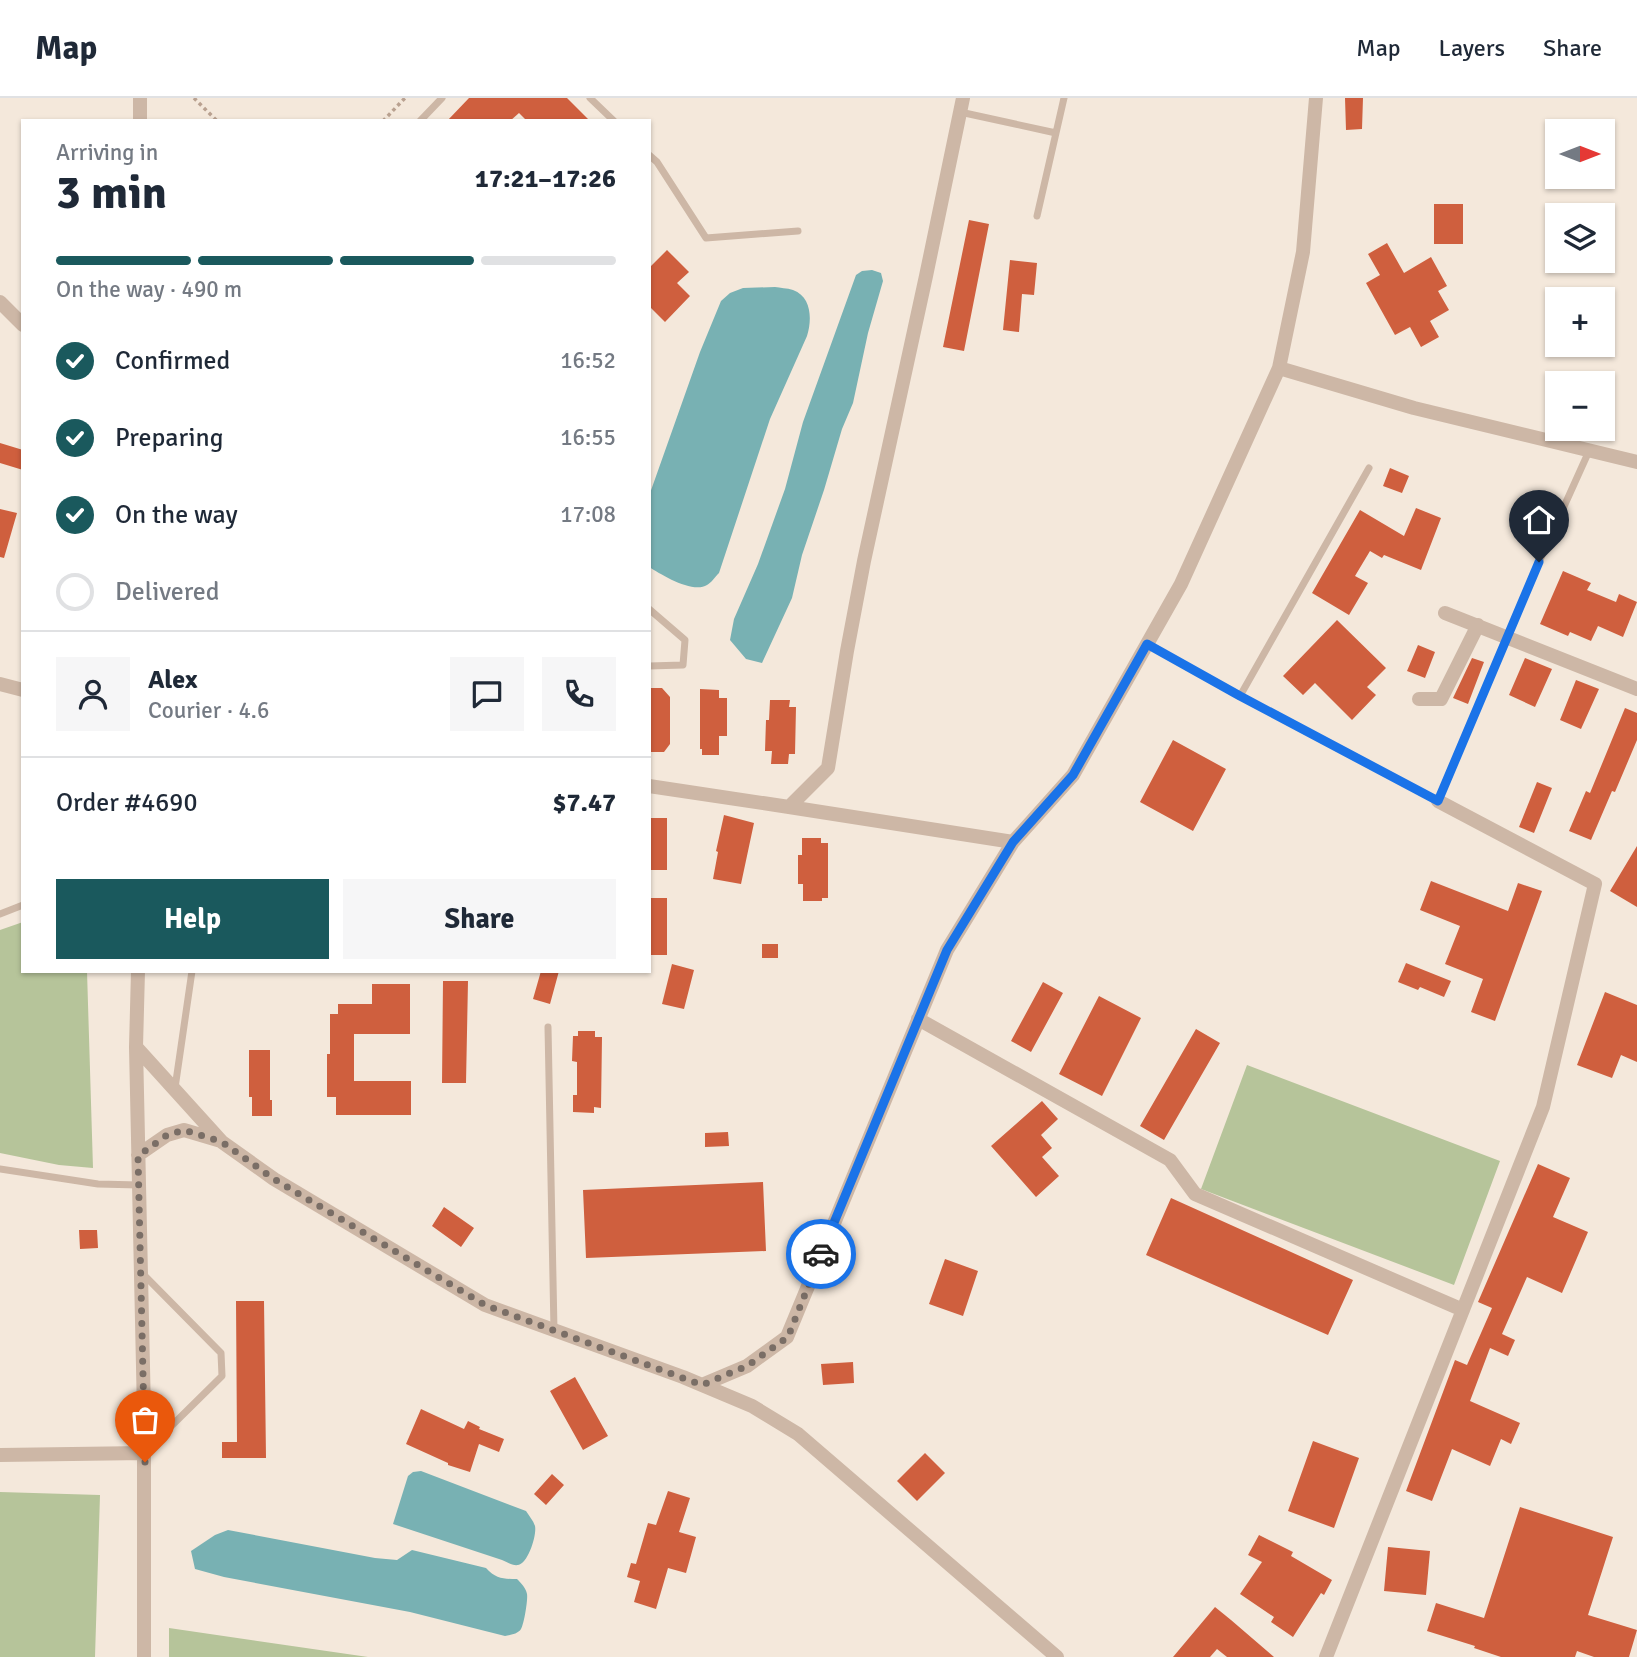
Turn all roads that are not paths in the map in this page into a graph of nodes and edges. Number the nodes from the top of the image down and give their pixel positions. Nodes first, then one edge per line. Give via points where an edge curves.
1 (140, 98) edge
2 (442, 98) edge
3 (590, 98) edge
4 (1064, 98) edge
5 (1316, 98) edge
6 (961, 105) edge
7 (140, 119) edge
8 (422, 119) edge
9 (612, 119) edge
10 (1056, 133) junction
11 (651, 157) edge
12 (1037, 216) dead end
13 (798, 230) dead end
14 (0, 302) edge
15 (21, 323) edge
16 (1279, 368) junction
17 (1589, 451) junction
18 (1637, 463) edge
19 (1369, 468) dead end
20 (651, 611) edge
21 (1445, 612) dead end
22 (1478, 625) junction
23 (1147, 644) junction
24 (651, 666) edge
25 (0, 684) edge
26 (21, 689) edge
27 (1637, 689) edge
28 (1240, 696) junction
29 (1419, 699) dead end
30 (651, 786) edge
31 (1438, 801) junction
32 (789, 807) junction
33 (1013, 842) junction
34 (21, 906) edge
35 (0, 914) edge
36 (138, 973) edge
37 (192, 973) edge
38 (918, 1019) junction
39 (548, 1027) dead end
40 (136, 1047) junction
41 (175, 1090) junction
42 (222, 1142) junction
43 (138, 1156) junction
44 (0, 1169) edge
45 (139, 1185) junction
46 (141, 1273) junction
47 (1463, 1310) junction
48 (554, 1330) junction
49 (702, 1385) junction
50 (145, 1453) junction
51 (0, 1455) edge
52 (145, 1657) edge
53 (1057, 1657) edge
54 (1326, 1657) edge

1 - 7 street
2 - 8 lane
3 - 9 lane
4 - 10 lane
5 - 16 street via 1303,252
6 - 10 lane
6 - 32 street via 864,561 828,768
10 - 12 lane
11 - 13 lane via 706,237
14 - 15 street
16 - 17 street via 1414,408
16 - 23 street via 1181,584
17 - 18 street
17 - 31 lane
19 - 28 lane
20 - 24 lane via 685,640 683,665
21 - 22 street
22 - 27 street
22 - 29 street via 1441,699
23 - 28 lane
23 - 33 street via 1073,775
25 - 26 street
28 - 31 lane
30 - 32 street
31 - 47 street via 1595,884 1543,1107
32 - 33 street
33 - 38 street via 947,950
34 - 35 lane
36 - 40 street
37 - 41 lane
38 - 47 street via 1170,1160 1195,1194
38 - 49 street via 788,1337 747,1366
39 - 48 lane
40 - 41 street
40 - 43 street
41 - 42 street
42 - 43 street via 184,1130 167,1135
42 - 48 street via 274,1179 485,1305
43 - 45 street
44 - 45 lane via 98,1184
45 - 46 street
46 - 50 street
46 - 50 lane via 221,1353 222,1377
47 - 54 street
48 - 49 street
49 - 53 street via 752,1406 799,1434
50 - 51 street
50 - 52 street

